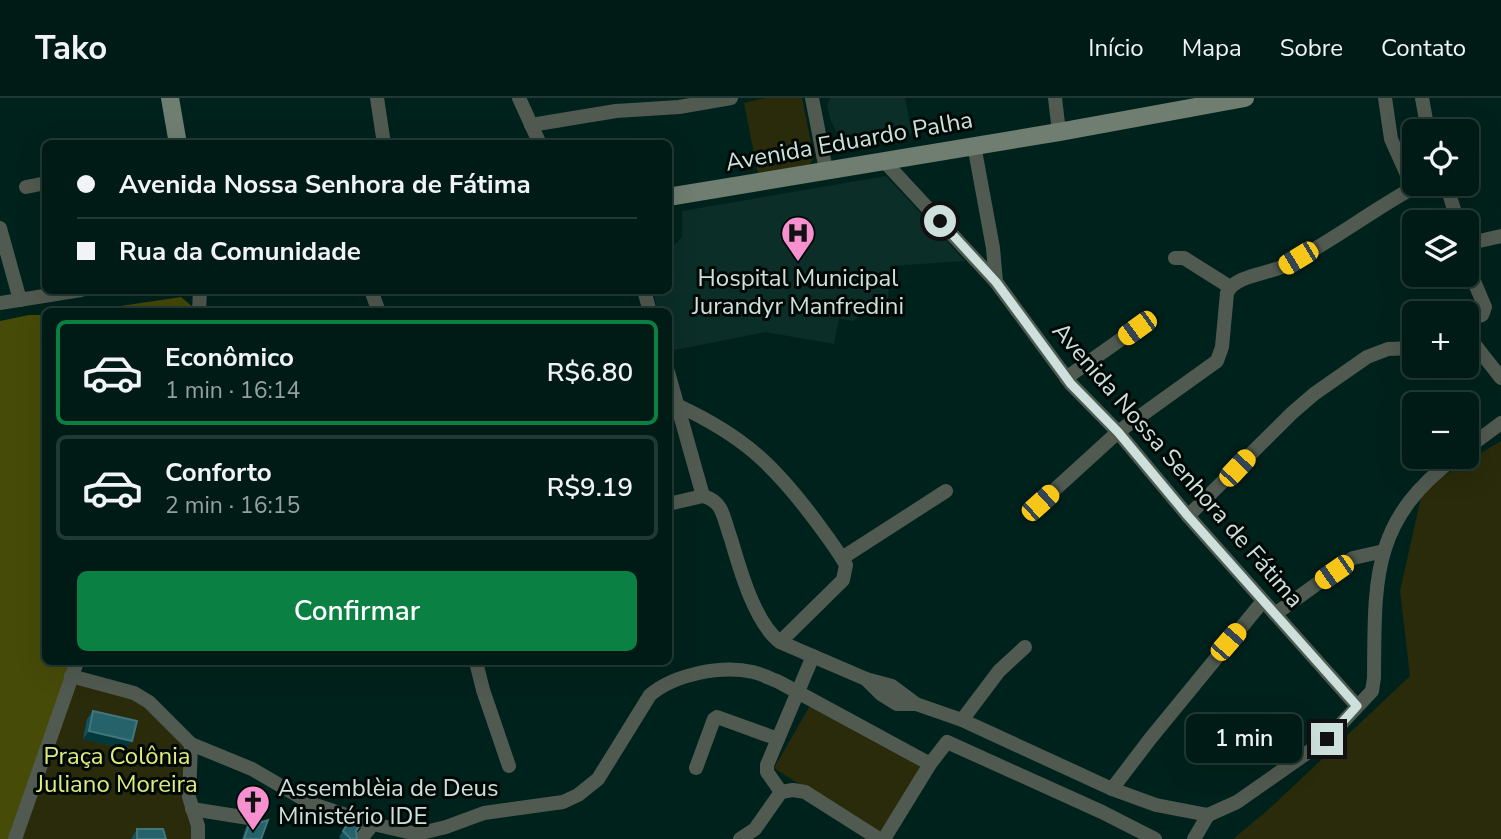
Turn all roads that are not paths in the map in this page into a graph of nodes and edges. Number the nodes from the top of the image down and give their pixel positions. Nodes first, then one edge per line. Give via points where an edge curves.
1 (170, 98) edge
2 (377, 98) edge
3 (519, 98) edge
4 (731, 98) edge
5 (812, 98) edge
6 (1055, 98) edge
7 (1245, 98) edge
8 (1385, 98) edge
9 (1422, 98) edge
10 (664, 103) edge
11 (1426, 119) edge
12 (531, 125) junction
13 (1059, 132) junction
14 (177, 140) edge
15 (383, 140) edge
16 (538, 140) edge
17 (974, 145) junction
18 (1402, 160) edge
19 (884, 161) junction
20 (826, 170) junction
21 (42, 184) edge
22 (26, 187) dead end
23 (1402, 195) edge
24 (672, 196) edge
25 (0, 228) edge
26 (1501, 236) edge
27 (1479, 241) edge
28 (1175, 258) dead end
29 (996, 282) junction
30 (1230, 287) junction
31 (1476, 287) edge
32 (57, 294) edge
33 (20, 300) junction
34 (0, 303) edge
35 (1479, 316) edge
36 (1137, 328) dead end
37 (1402, 348) edge
38 (1479, 354) edge
39 (1066, 378) junction
40 (1501, 378) edge
41 (672, 384) edge
42 (679, 406) junction
43 (1501, 423) edge
44 (1118, 432) junction
45 (1479, 439) edge
46 (1441, 469) edge
47 (946, 491) dead end
48 (703, 496) junction
49 (672, 503) edge
50 (1040, 503) dead end
51 (1188, 516) junction
52 (1384, 551) junction
53 (842, 558) junction
54 (1263, 601) junction
55 (1275, 614) junction
56 (780, 642) junction
57 (1025, 647) dead end
58 (813, 656) junction
59 (76, 665) edge
60 (476, 665) edge
61 (71, 676) junction
62 (798, 691) junction
63 (1357, 706) junction
64 (962, 720) junction
65 (778, 739) junction
66 (191, 744) junction
67 (930, 764) junction
68 (509, 766) dead end
69 (696, 768) dead end
70 (1112, 789) junction
71 (781, 792) junction
72 (192, 808) junction
73 (1208, 815) junction
74 (255, 819) edge
75 (373, 824) junction
76 (15, 839) edge
77 (198, 839) edge
78 (361, 839) edge
79 (740, 839) edge
80 (879, 839) edge
81 (884, 839) edge
82 (1154, 839) edge
83 (1194, 839) edge

1 - 14 street
2 - 15 street
3 - 12 street
4 - 10 street
5 - 20 street
6 - 13 street
7 - 13 street, Avenida Eduardo Palha
8 - 18 street via 1391,139
9 - 11 street
10 - 12 street
12 - 16 street
13 - 17 street, Avenida Eduardo Palha
17 - 19 street, Avenida Eduardo Palha
17 - 29 street
19 - 20 street, Avenida Eduardo Palha
19 - 29 street, Avenida Nossa Senhora de Fátima
20 - 24 street, Avenida Eduardo Palha
21 - 22 street
23 - 30 street via 1285,266
25 - 33 street
26 - 27 street
28 - 30 street via 1184,258
29 - 39 street, Avenida Nossa Senhora de Fátima
30 - 44 street via 1217,361
31 - 35 street via 1485,307
32 - 33 street
33 - 34 street
36 - 39 street
37 - 51 street via 1367,357 1314,394
38 - 40 street
39 - 44 street, Avenida Nossa Senhora de Fátima
41 - 42 street
42 - 48 street
42 - 53 street via 722,427 754,450 790,487
43 - 45 street
44 - 50 street
44 - 51 street, Avenida Nossa Senhora de Fátima
46 - 52 street via 1401,511
47 - 53 street
48 - 49 street
48 - 56 street via 721,509 754,602
51 - 54 street, Avenida Nossa Senhora de Fátima
52 - 55 street via 1353,558
52 - 63 street via 1377,591 1372,691
53 - 56 street via 847,570 843,580
54 - 55 street, Avenida Nossa Senhora de Fátima
54 - 70 street
55 - 63 street, Avenida Nossa Senhora de Fátima
56 - 58 street
57 - 64 street via 999,671
58 - 62 street
58 - 64 street via 866,679 897,704 916,704
59 - 61 street
60 - 68 street
61 - 66 street via 134,693
61 - 76 street
62 - 65 street
62 - 67 street
62 - 75 street via 741,671 673,681 650,695 598,779 578,795 563,802 484,813 428,833
63 - 73 street via 1327,739 1237,802
64 - 70 street
65 - 69 street via 717,717
65 - 71 street via 767,769
66 - 72 street
66 - 75 street via 252,769 312,804
67 - 81 street
67 - 82 street via 947,742
70 - 73 street via 1156,805
71 - 79 street via 755,829
71 - 80 street via 805,792
72 - 74 street
72 - 77 street
73 - 83 street
75 - 78 street

